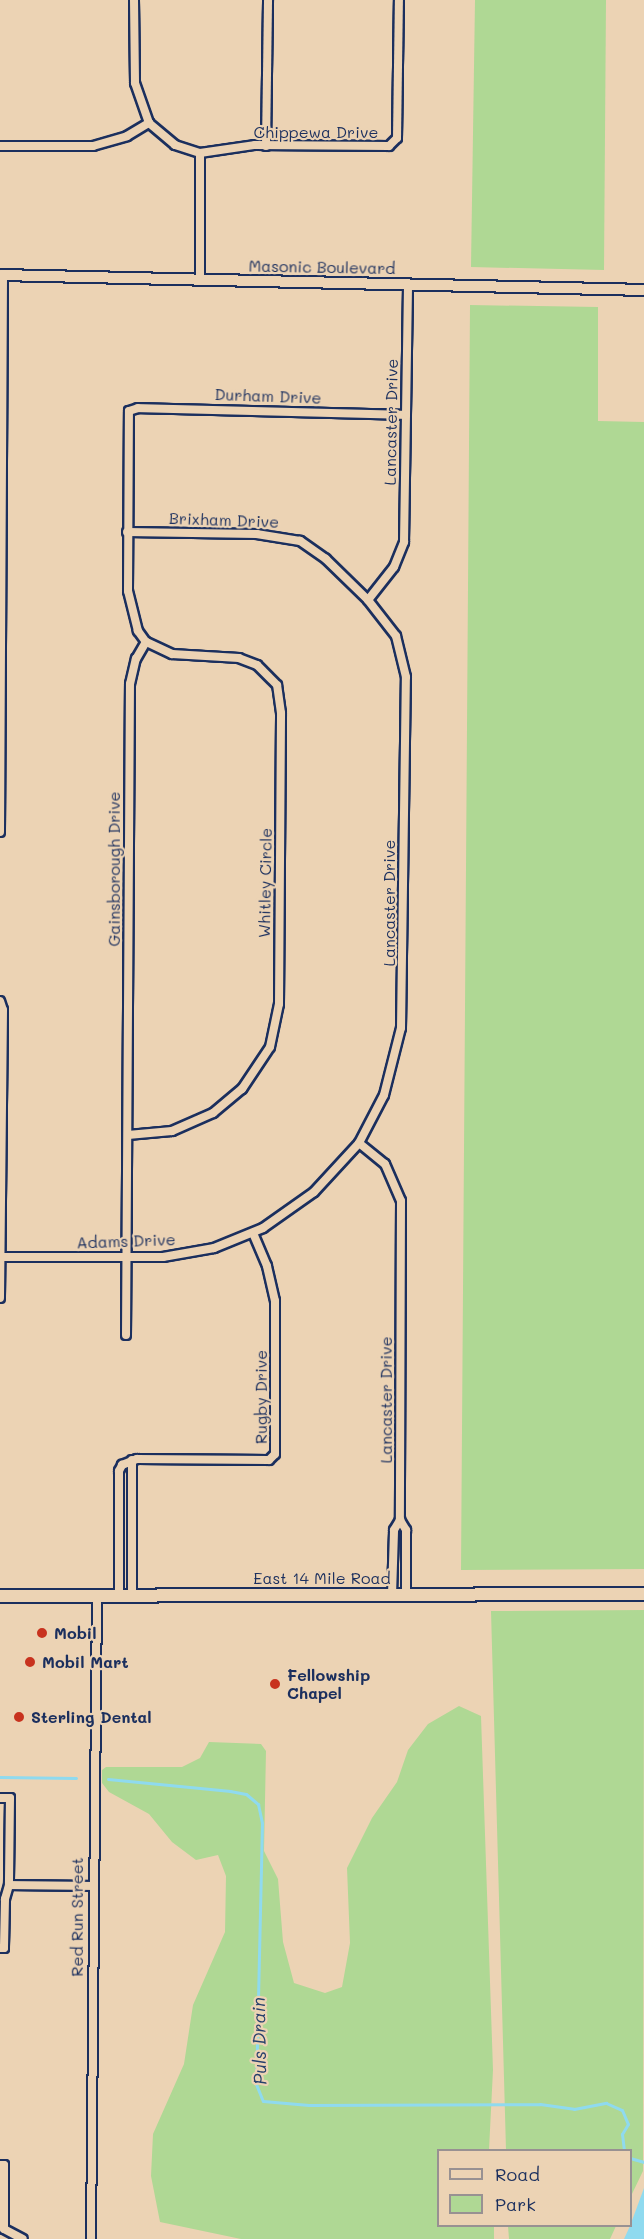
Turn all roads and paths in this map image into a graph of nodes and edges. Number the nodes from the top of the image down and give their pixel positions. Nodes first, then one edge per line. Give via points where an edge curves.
1 (134, 0) edge
2 (267, 0) edge
3 (399, 0) edge
4 (149, 123) junction
5 (0, 146) edge
6 (266, 146) junction
7 (200, 153) junction
8 (2, 275) edge
9 (200, 280) junction
10 (408, 284) junction
11 (644, 290) edge
12 (406, 415) junction
13 (128, 532) junction
14 (1, 600) edge
15 (368, 600) junction
16 (146, 642) junction
17 (0, 832) edge
18 (0, 1001) edge
19 (128, 1135) junction
20 (359, 1143) junction
21 (253, 1233) junction
22 (1, 1257) edge
23 (126, 1258) junction
24 (0, 1298) edge
25 (126, 1335) dead end
26 (132, 1460) junction
27 (400, 1520) junction
28 (392, 1594) junction
29 (406, 1594) junction
30 (644, 1594) edge
31 (97, 1595) junction
32 (119, 1595) junction
33 (132, 1595) junction
34 (0, 1596) edge
35 (0, 1798) edge
36 (9, 1885) junction
37 (92, 1886) junction
38 (2, 1948) edge
39 (0, 2165) edge
40 (23, 2239) edge
41 (91, 2239) edge

1 - 4 street via 135,82
2 - 6 street
3 - 6 street, Chippewa Drive via 395,143
4 - 5 street via 128,136 93,146
4 - 7 street, Chippewa Drive via 175,145
6 - 7 street, Chippewa Drive
7 - 9 street
8 - 9 street, Masonic Boulevard
8 - 14 street
9 - 10 street, Masonic Boulevard
10 - 11 street, Masonic Boulevard
10 - 12 street, Lancaster Drive
12 - 13 street, Durham Drive via 138,408 129,411
12 - 15 street, Lancaster Drive via 404,542 394,567
13 - 15 street, Brixham Drive via 257,534 300,541 326,558
13 - 16 street via 129,606
14 - 17 street
15 - 20 street, Lancaster Drive via 396,636 406,677 403,998 401,1028 389,1078
16 - 19 street, Gainsborough Drive via 136,659 130,684
16 - 19 street, Whitley Circle via 172,654 248,661 277,685 281,713 279,1004 265,1060 229,1102 172,1131
18 - 22 street
19 - 23 street, Gainsborough Drive
20 - 21 street, Adams Drive via 314,1192
20 - 27 street, Lancaster Drive via 385,1164 401,1201
21 - 23 street, Adams Drive via 188,1254
21 - 26 street, Rugby Drive via 267,1266 275,1300 275,1454 265,1460
22 - 23 street, Adams Drive
22 - 24 street
23 - 25 street, Gainsborough Drive
26 - 32 street via 119,1471
26 - 33 street
27 - 28 street, Lancaster Drive via 393,1530
27 - 29 street, Lancaster Drive via 406,1530
28 - 29 main road, East 14 Mile Road
28 - 33 main road, East 14 Mile Road
29 - 30 main road, East 14 Mile Road
31 - 32 main road, East 14 Mile Road
31 - 34 main road, East 14 Mile Road
31 - 37 street, Red Run Street
32 - 33 main road, East 14 Mile Road
35 - 36 street via 10,1798
36 - 37 street
36 - 38 street
37 - 41 street, Red Run Street
39 - 40 street via 4,2165 4,2229

